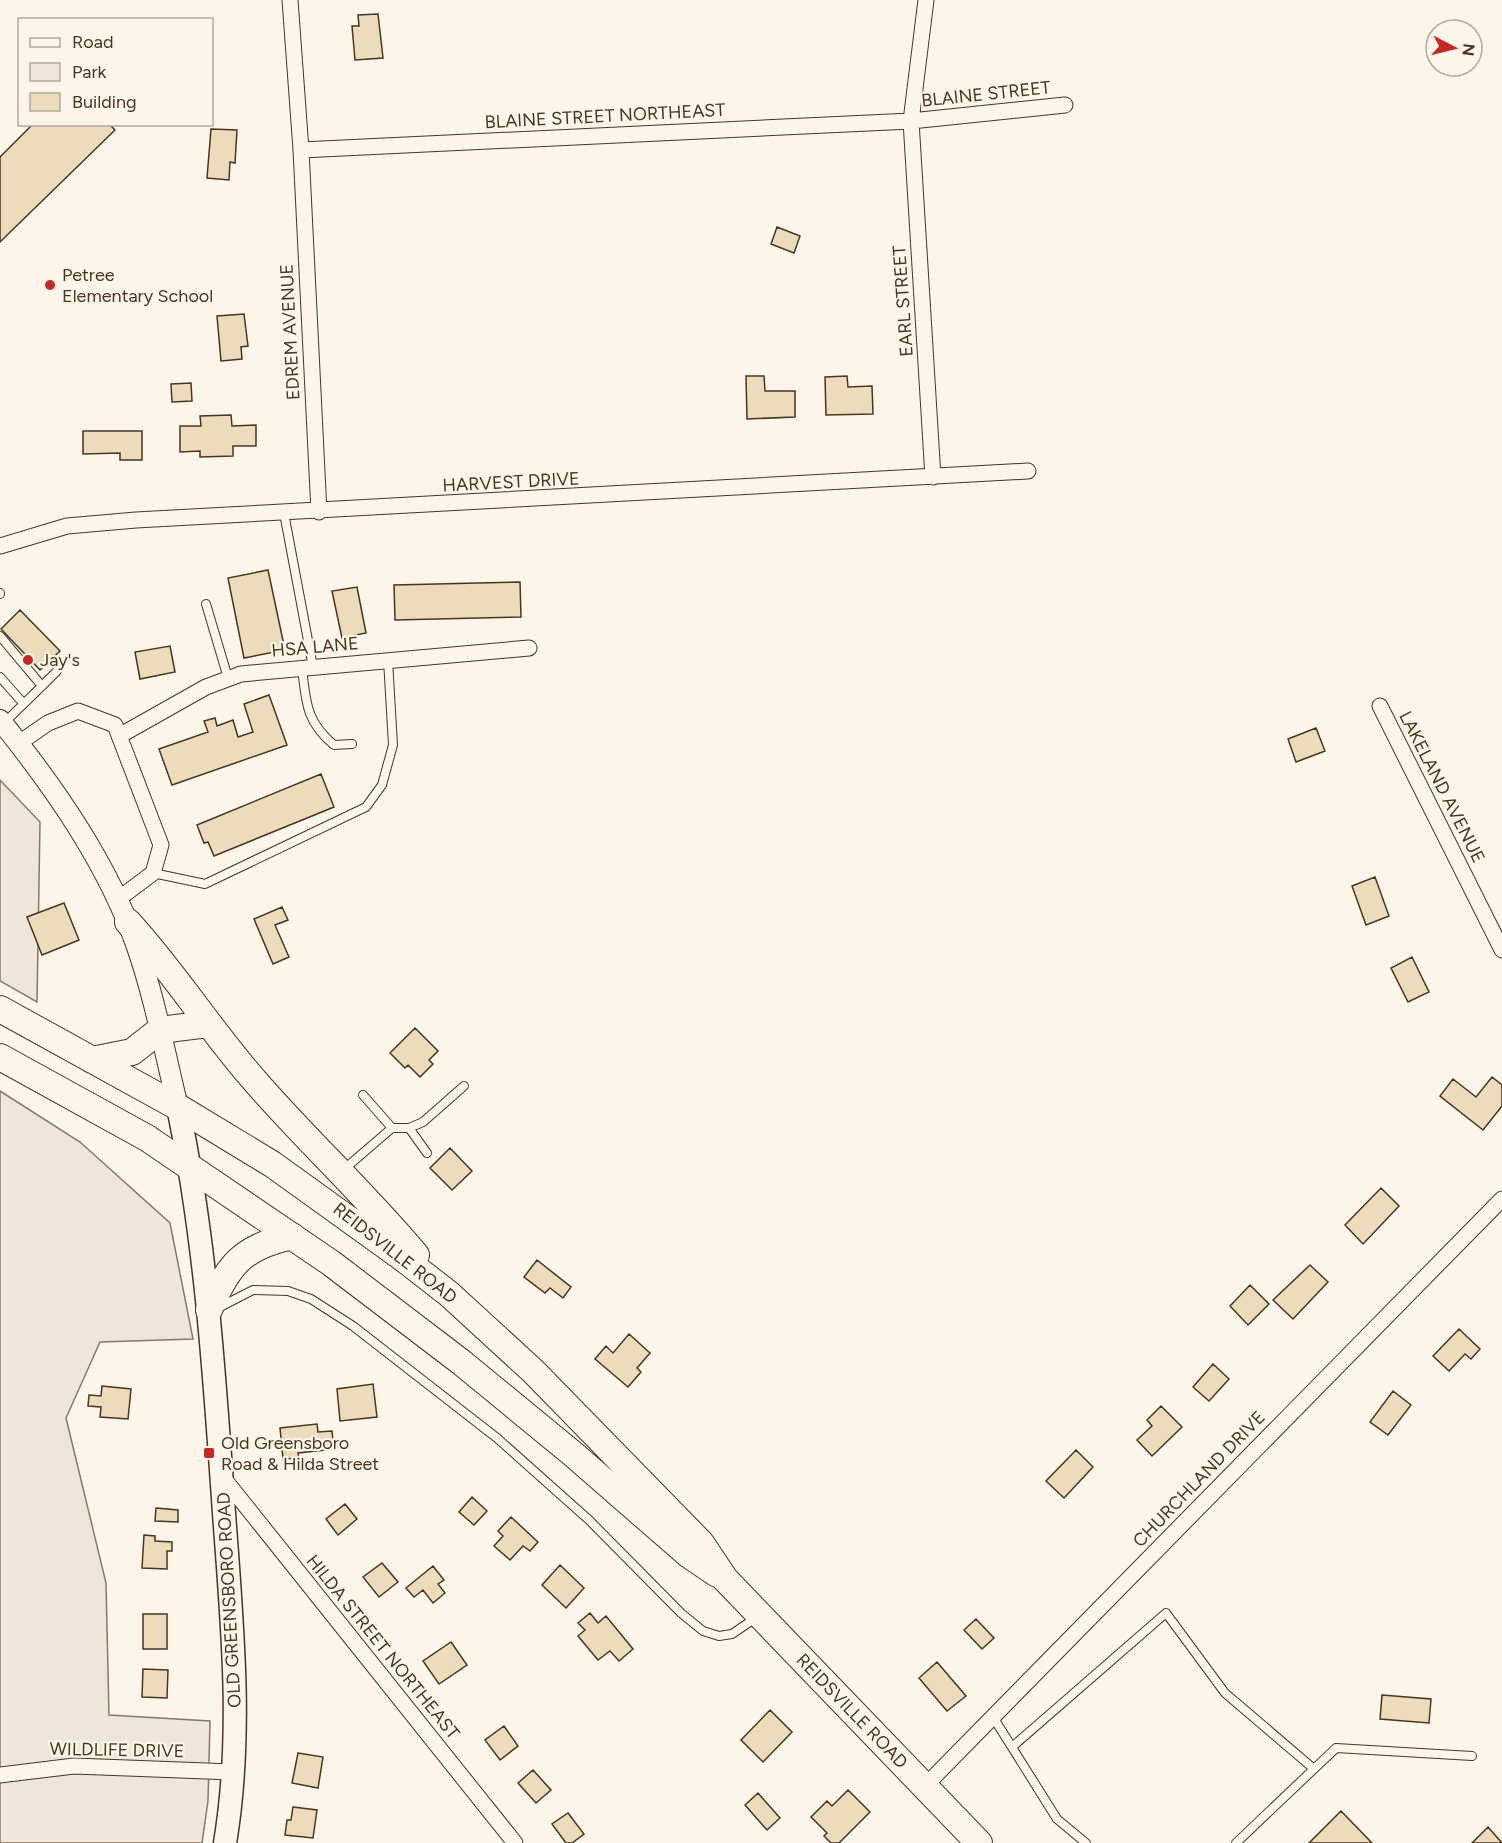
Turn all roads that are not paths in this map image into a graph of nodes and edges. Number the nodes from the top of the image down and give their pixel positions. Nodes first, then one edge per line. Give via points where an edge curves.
1 (290, 0) edge
2 (926, 0) edge
3 (1065, 105) dead end
4 (911, 121) junction
5 (301, 150) junction
6 (1028, 471) dead end
7 (933, 477) junction
8 (319, 512) junction
9 (284, 513) junction
10 (0, 546) edge
11 (206, 604) dead end
12 (0, 636) edge
13 (529, 648) dead end
14 (388, 660) junction
15 (308, 668) junction
16 (57, 671) dead end
17 (0, 677) edge
18 (228, 678) junction
19 (42, 686) junction
20 (23, 703) junction
21 (1380, 706) dead end
22 (2, 722) edge
23 (119, 736) junction
24 (19, 743) junction
25 (352, 744) dead end
26 (153, 873) junction
27 (122, 911) junction
28 (1502, 950) edge
29 (0, 1009) edge
30 (208, 1024) junction
31 (160, 1030) junction
32 (0, 1057) edge
33 (92, 1060) junction
34 (464, 1086) dead end
35 (363, 1095) dead end
36 (178, 1107) junction
37 (392, 1128) junction
38 (409, 1128) junction
39 (427, 1153) dead end
40 (191, 1168) junction
41 (341, 1172) junction
42 (1502, 1199) edge
43 (292, 1236) junction
44 (449, 1294) junction
45 (209, 1312) junction
46 (221, 1475) junction
47 (725, 1579) junction
48 (759, 1615) junction
49 (993, 1717) junction
50 (1012, 1747) junction
51 (1472, 1756) dead end
52 (1314, 1769) junction
53 (233, 1772) junction
54 (0, 1774) edge
55 (924, 1786) junction
56 (225, 1843) edge
57 (515, 1843) edge
58 (979, 1843) edge
59 (1086, 1843) edge
60 (1236, 1843) edge

1 - 5 street, EDREM AVENUE
2 - 4 street, EARL STREET
3 - 4 street, BLAINE STREET
4 - 5 street, BLAINE STREET NORTHEAST
4 - 7 street, EARL STREET
5 - 8 street, EDREM AVENUE
6 - 7 street, HARVEST DRIVE
7 - 8 street, HARVEST DRIVE
8 - 9 street, HARVEST DRIVE
9 - 10 street, HARVEST DRIVE via 67,526
9 - 15 lane
11 - 18 lane
12 - 19 lane
13 - 14 street, HSA LANE
14 - 15 street, HSA LANE
14 - 26 lane via 393,745 382,785 366,807 205,884
15 - 18 street, HSA LANE
15 - 25 lane via 308,715 334,745
16 - 19 lane
17 - 20 lane
18 - 23 street, HSA LANE
19 - 20 lane
20 - 22 lane
21 - 28 street, LAKELAND AVENUE
22 - 24 street
23 - 24 street via 115,725 78,711 48,723
23 - 26 street via 161,845
24 - 27 street via 79,829
26 - 27 street
27 - 30 highway
27 - 31 street via 146,976
29 - 33 highway, REIDSVILLE ROAD
30 - 31 highway
30 - 41 highway via 256,1083
31 - 33 highway via 132,1052
31 - 36 street
32 - 40 highway, REIDSVILLE ROAD via 147,1138
33 - 36 highway, REIDSVILLE ROAD
34 - 38 lane via 423,1122
35 - 37 lane
36 - 40 main road, OLD GREENSBORO ROAD
36 - 44 highway, REIDSVILLE ROAD via 316,1192
37 - 38 lane
37 - 41 lane
38 - 39 lane
40 - 43 highway, REIDSVILLE ROAD
40 - 45 main road, OLD GREENSBORO ROAD
41 - 44 highway
42 - 49 street, CHURCHLAND DRIVE
43 - 45 highway via 264,1243 237,1260 221,1281
43 - 47 highway, REIDSVILLE ROAD via 453,1355 688,1555
44 - 47 highway, REIDSVILLE ROAD via 533,1371 701,1543
45 - 46 main road, OLD GREENSBORO ROAD
45 - 48 lane via 253,1290 288,1291 310,1299 353,1326 497,1438 703,1631 719,1636 732,1634
46 - 53 main road, OLD GREENSBORO ROAD via 235,1677
46 - 57 street, HILDA STREET NORTHEAST
47 - 48 highway, REIDSVILLE ROAD
48 - 55 highway, REIDSVILLE ROAD
49 - 50 lane
49 - 55 street, CHURCHLAND DRIVE
50 - 52 lane via 1166,1613 1225,1693
50 - 59 lane via 1057,1820
51 - 52 lane via 1336,1748
52 - 60 lane
53 - 54 street, WILDLIFE DRIVE via 74,1766
53 - 56 main road, OLD GREENSBORO ROAD
55 - 58 highway, REIDSVILLE ROAD

